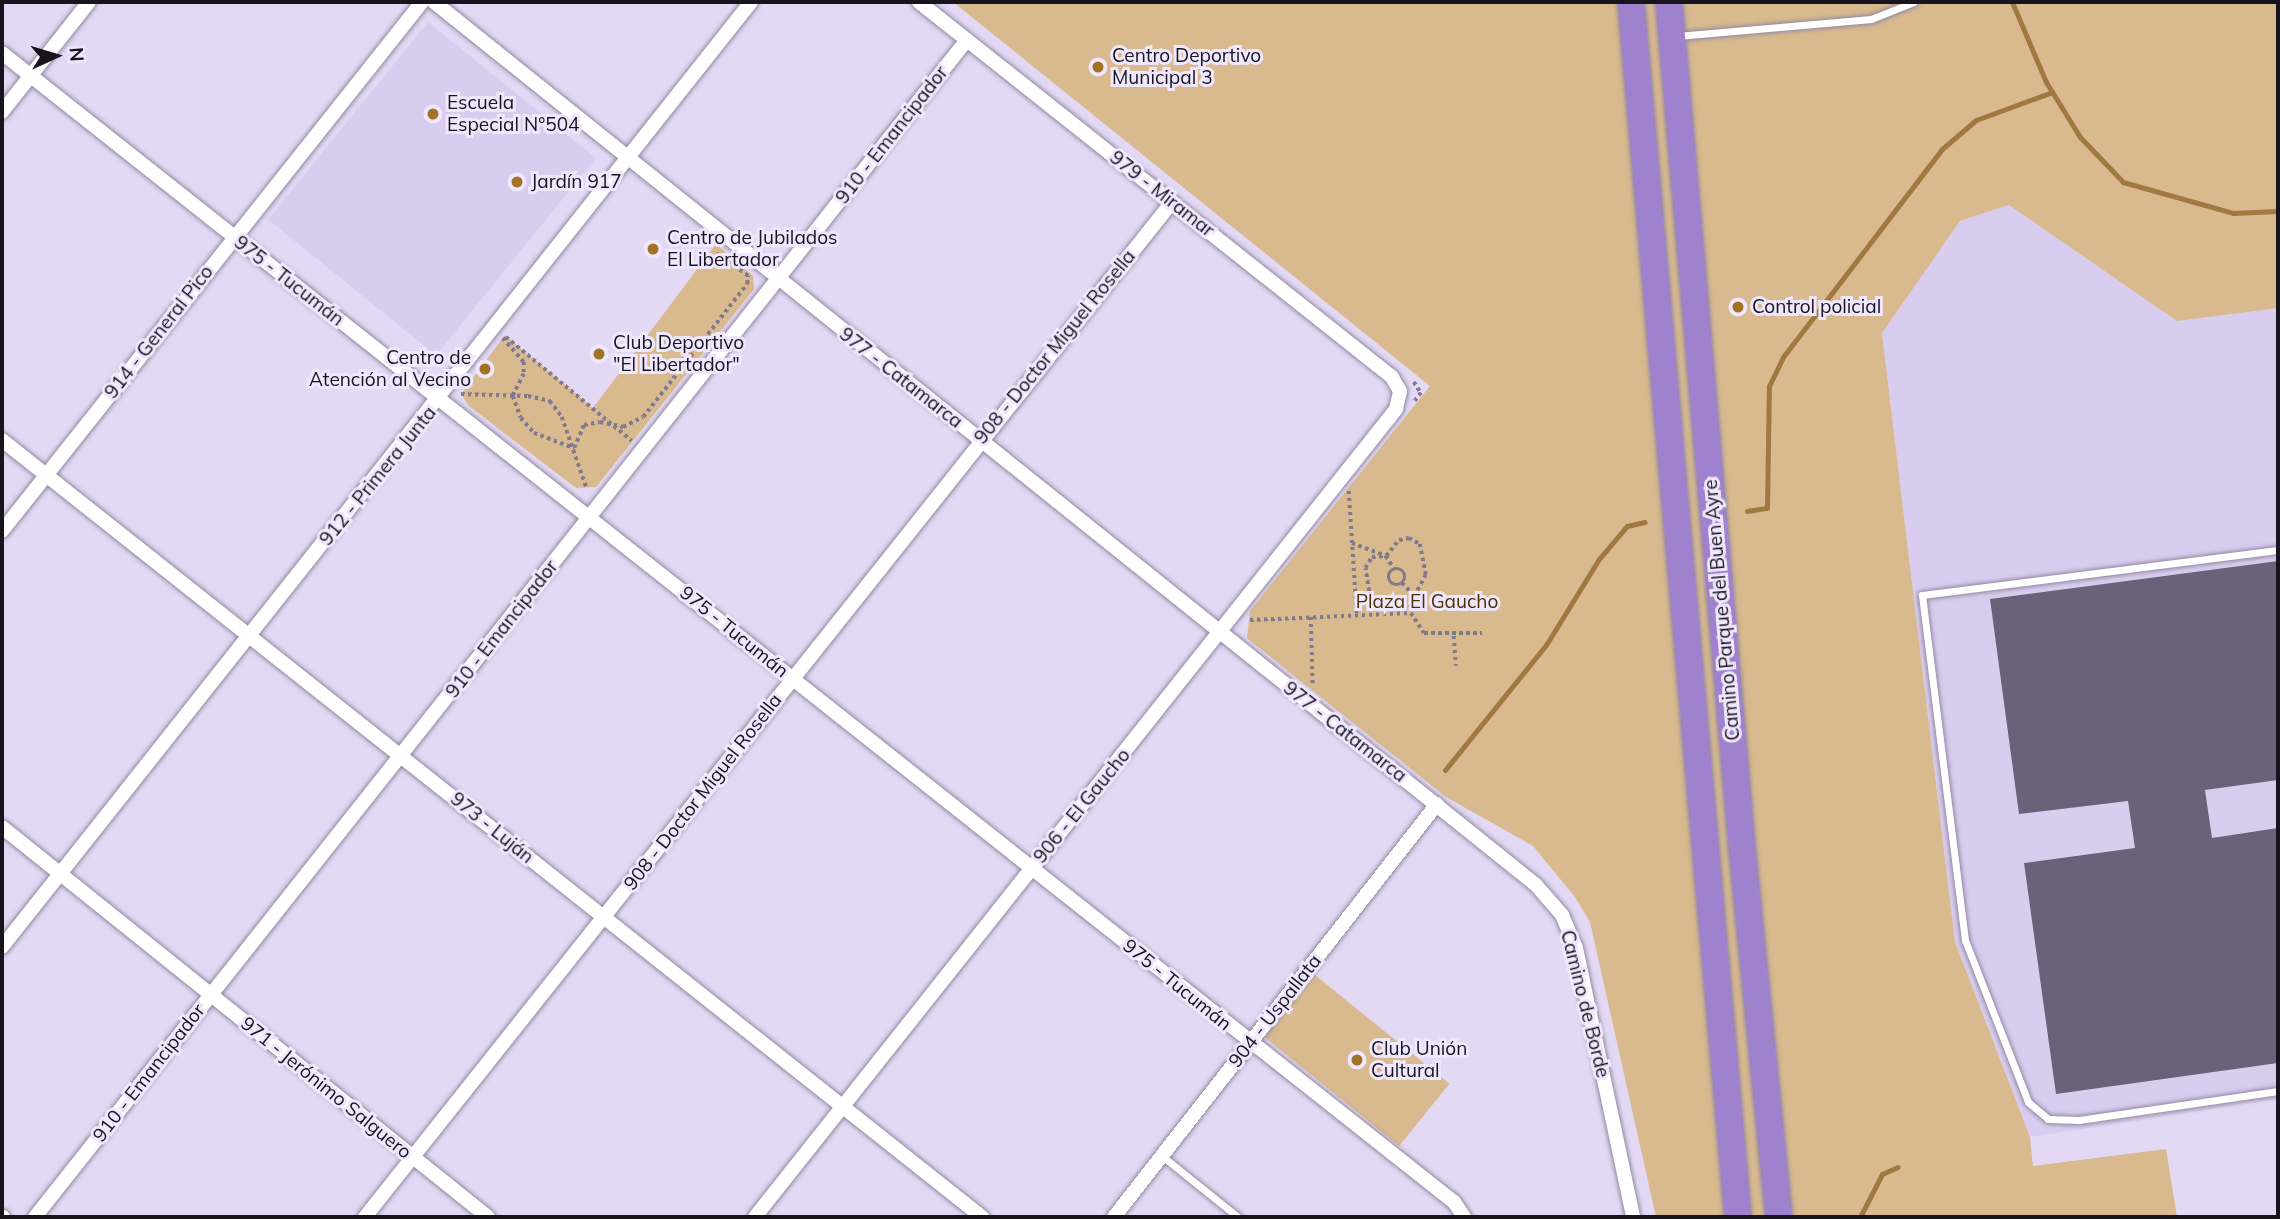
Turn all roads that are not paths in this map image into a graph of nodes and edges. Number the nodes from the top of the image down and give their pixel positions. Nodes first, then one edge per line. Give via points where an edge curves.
1 (89, 2) edge
2 (422, 2) edge
3 (434, 2) edge
4 (751, 2) edge
5 (919, 2) edge
6 (1631, 2) edge
7 (1669, 2) edge
8 (1914, 2) edge
9 (1673, 37) junction
10 (967, 40) junction
11 (2, 53) edge
12 (31, 76) junction
13 (2, 112) edge
14 (626, 160) junction
15 (1172, 202) junction
16 (233, 238) junction
17 (777, 280) junction
18 (1399, 391) joint
19 (440, 398) junction
20 (2, 440) edge
21 (980, 440) junction
22 (47, 475) junction
23 (592, 516) junction
24 (2, 531) edge
25 (2278, 550) edge
26 (1220, 633) junction
27 (252, 635) junction
28 (790, 678) junction
29 (402, 755) junction
30 (1437, 804) junction
31 (2, 827) edge
32 (1032, 869) junction
33 (60, 873) junction
34 (604, 919) junction
35 (2, 947) edge
36 (211, 995) junction
37 (1250, 1044) junction
38 (2278, 1091) edge
39 (842, 1108) junction
40 (1162, 1156) junction
41 (413, 1158) junction
42 (1464, 1215) edge
43 (35, 1217) edge
44 (365, 1217) edge
45 (488, 1217) edge
46 (755, 1217) edge
47 (982, 1217) edge
48 (1115, 1217) edge
49 (1238, 1217) edge
50 (1633, 1217) edge
51 (1738, 1217) edge
52 (1779, 1217) edge

1 - 12 street
2 - 16 street, 914 - General Pico
3 - 14 street, 977 - Catamarca
4 - 14 street, 912 - Primera Junta
5 - 10 street, 979 - Miramar
6 - 51 highway, Camino Parque del Buen Ayre
7 - 9 highway, Camino Parque del Buen Ayre
8 - 9 lane via 1871,19
9 - 52 highway, Camino Parque del Buen Ayre via 1743,862
10 - 15 street, 979 - Miramar
10 - 17 street, 910 - Emancipador
11 - 12 street, 975 - Tucumán
12 - 13 street
12 - 16 street, 975 - Tucumán
14 - 17 street, 977 - Catamarca
14 - 19 street, 912 - Primera Junta
15 - 18 street, 979 - Miramar via 1392,377
15 - 21 street, 908 - Doctor Miguel Rosella
16 - 19 street, 975 - Tucumán
16 - 22 street, 914 - General Pico
17 - 21 street, 977 - Catamarca
17 - 23 street, 910 - Emancipador
18 - 26 street, 906 - El Gaucho via 1396,409
19 - 23 street, 975 - Tucumán
19 - 27 street, 912 - Primera Junta
20 - 22 street, 973 - Luján
21 - 26 street, 977 - Catamarca
21 - 28 street, 908 - Doctor Miguel Rosella
22 - 24 street, 914 - General Pico
22 - 27 street, 973 - Luján
23 - 28 street, 975 - Tucumán
23 - 29 street, 910 - Emancipador
25 - 38 lane via 1922,595 1965,940 2028,1102 2048,1119 2079,1120
26 - 30 street, 977 - Catamarca
26 - 32 street, 906 - El Gaucho
27 - 29 street, 973 - Luján
27 - 33 street, 912 - Primera Junta
28 - 32 street, 975 - Tucumán
28 - 34 street, 908 - Doctor Miguel Rosella
29 - 34 street, 973 - Luján
29 - 36 street, 910 - Emancipador
30 - 37 street, 904 - Uspallata
30 - 50 street, Camino de Borde via 1536,885 1571,933
31 - 33 street, 971 - Jerónimo Salguero
32 - 37 street, 975 - Tucumán
32 - 39 street, 906 - El Gaucho
33 - 35 street, 912 - Primera Junta
33 - 36 street, 971 - Jerónimo Salguero
34 - 39 street, 973 - Luján
34 - 41 street, 908 - Doctor Miguel Rosella
36 - 41 street, 971 - Jerónimo Salguero
36 - 43 street, 910 - Emancipador
37 - 40 street, 904 - Uspallata
37 - 42 street, 975 - Tucumán via 1454,1202
39 - 46 street, 906 - El Gaucho
39 - 47 street, 973 - Luján
40 - 48 street, 904 - Uspallata
40 - 49 lane
41 - 44 street, 908 - Doctor Miguel Rosella
41 - 45 street, 971 - Jerónimo Salguero

